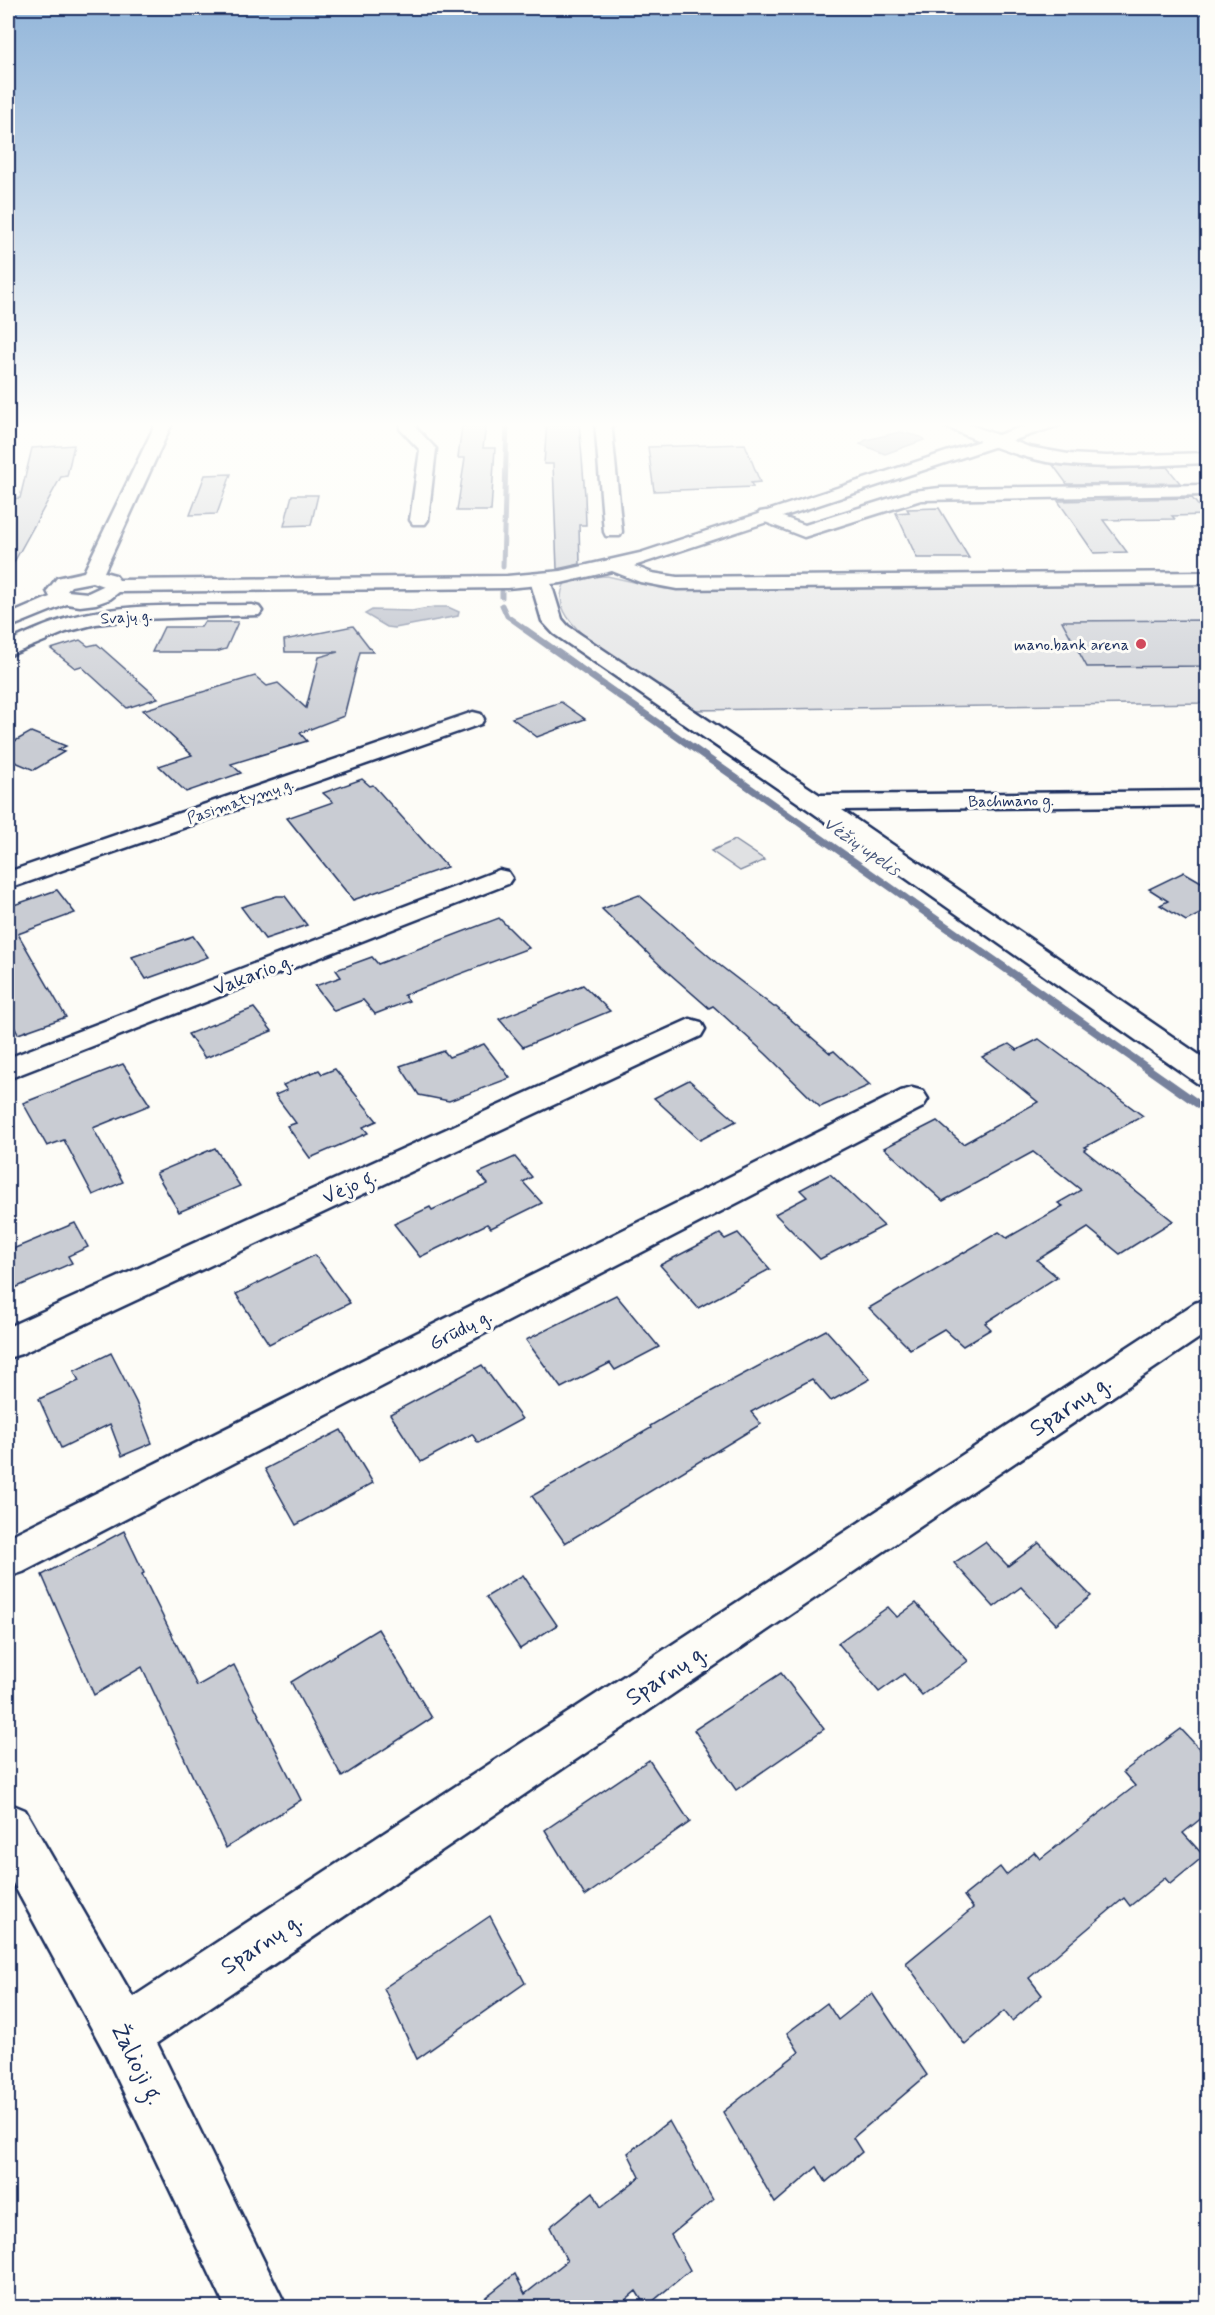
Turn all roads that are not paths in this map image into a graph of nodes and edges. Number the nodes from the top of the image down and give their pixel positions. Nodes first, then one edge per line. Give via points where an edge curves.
1 (114, 529) edge
2 (726, 529) edge
3 (615, 565) junction
4 (92, 576) junction
5 (1208, 578) edge
6 (540, 580) junction
7 (114, 586) junction
8 (64, 598) junction
9 (252, 612) dead end
10 (8, 622) edge
11 (8, 650) edge
12 (473, 720) dead end
13 (1208, 798) edge
14 (814, 803) junction
15 (499, 878) dead end
16 (8, 881) edge
17 (690, 1029) dead end
18 (8, 1069) edge
19 (1208, 1076) edge
20 (912, 1099) dead end
21 (1208, 1313) edge
22 (8, 1343) edge
23 (8, 1558) edge
24 (8, 1827) edge
25 (124, 2034) junction
26 (257, 2307) edge

1 - 4 street
2 - 3 street
3 - 5 street via 647,578 677,583
3 - 6 street
4 - 7 street via 108,579
4 - 8 street via 64,582 57,591
6 - 7 street
6 - 14 street via 552,621 561,630
7 - 8 street via 94,598
8 - 10 street
9 - 11 street, Svajų g. via 88,619 61,626
12 - 16 street, Pasimatymų g.
13 - 14 street, Bachmano g.
14 - 19 street
15 - 18 street, Vakario g.
17 - 22 street, Vėjo g.
20 - 23 street, Grūdų g.
21 - 25 street, Sparnų g.
24 - 25 street, Žalioji g.
25 - 26 street, Žalioji g.

